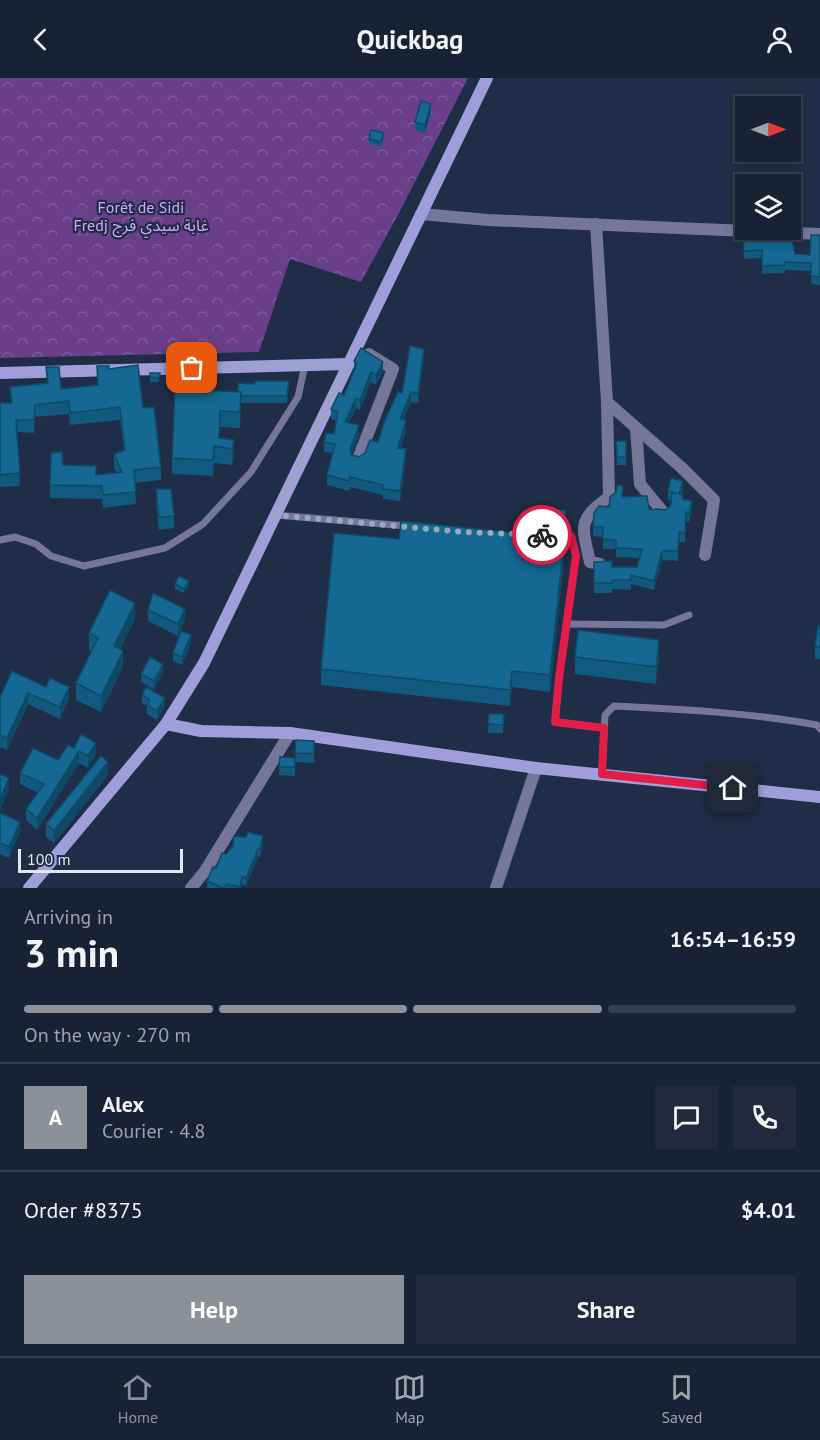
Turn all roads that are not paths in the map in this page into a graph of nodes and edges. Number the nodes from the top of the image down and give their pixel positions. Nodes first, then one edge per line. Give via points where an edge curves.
1 (487, 78) edge
2 (421, 214) junction
3 (596, 224) junction
4 (820, 234) edge
5 (357, 345) junction
6 (348, 364) junction
7 (305, 365) junction
8 (0, 373) edge
9 (607, 402) junction
10 (636, 428) junction
11 (358, 459) edge
12 (663, 512) edge
13 (275, 515) junction
14 (417, 527) edge
15 (547, 535) edge
16 (0, 540) edge
17 (705, 555) dead end
18 (600, 564) edge
19 (689, 615) dead end
20 (567, 624) junction
21 (166, 724) junction
22 (604, 728) junction
23 (820, 729) edge
24 (290, 733) junction
25 (536, 768) junction
26 (602, 774) junction
27 (820, 797) edge
28 (29, 888) edge
29 (191, 888) edge
30 (496, 888) edge

1 - 2 main road
2 - 3 street
2 - 5 main road
3 - 4 street
3 - 9 street
5 - 6 main road
5 - 11 street via 393,369
6 - 7 main road
6 - 13 main road
7 - 8 main road
7 - 16 lane via 298,397 251,472 203,524 165,548 84,566 51,556 36,544 15,537
9 - 10 street
9 - 18 street via 609,497 585,519 590,562
10 - 12 street via 640,484
10 - 17 street via 714,500
13 - 14 lane
13 - 21 main road via 204,663
15 - 20 lane via 571,536 576,556
19 - 20 lane via 664,625
20 - 22 lane via 555,722
21 - 24 main road via 201,731
21 - 28 main road
22 - 23 lane via 605,715 614,706 792,720
22 - 26 lane
24 - 25 main road
24 - 29 street
25 - 26 main road
25 - 30 street
26 - 27 main road

